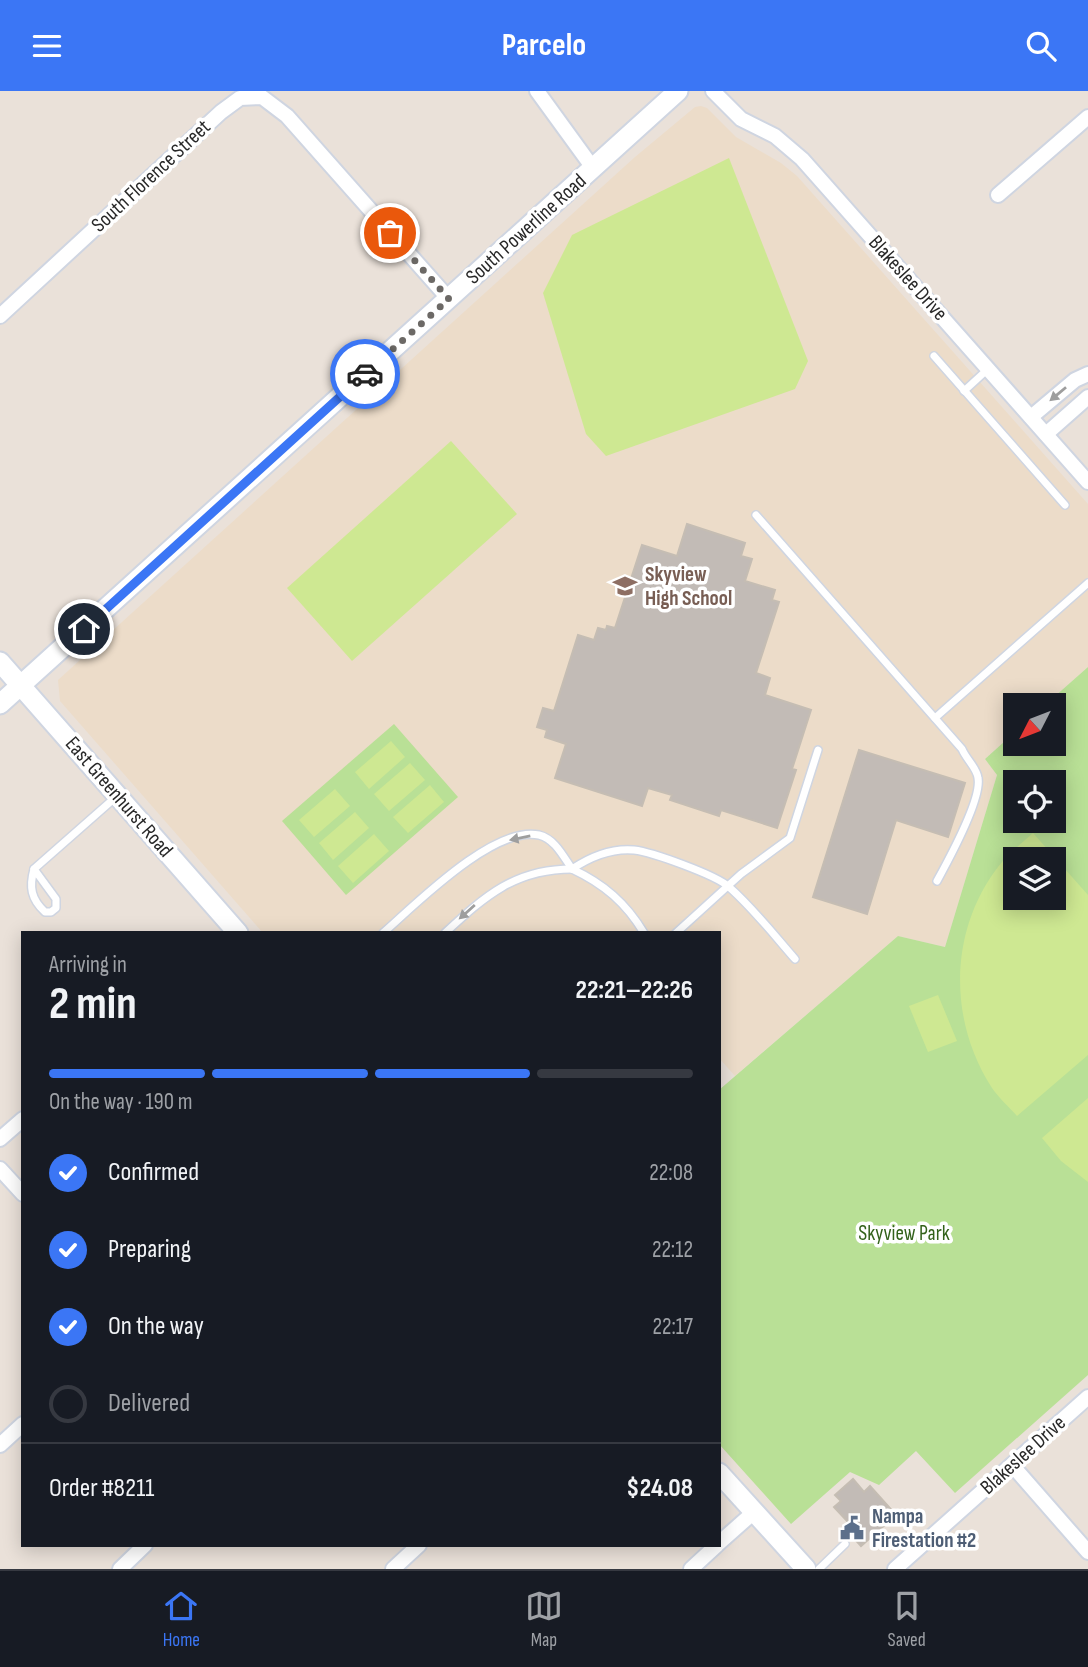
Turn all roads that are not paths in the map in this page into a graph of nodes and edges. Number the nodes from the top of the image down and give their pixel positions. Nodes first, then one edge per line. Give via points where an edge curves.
1 (537, 91) edge
2 (678, 91) edge
3 (713, 91) edge
4 (1088, 117) edge
5 (593, 168) junction
6 (998, 195) dead end
7 (449, 299) junction
8 (0, 316) edge
9 (934, 356) dead end
10 (989, 369) junction
11 (1088, 375) edge
12 (964, 391) junction
13 (1088, 397) edge
14 (1031, 417) junction
15 (1046, 434) junction
16 (1088, 482) edge
17 (1065, 505) dead end
18 (756, 515) dead end
19 (1088, 583) edge
20 (0, 662) edge
21 (22, 685) junction
22 (0, 704) edge
23 (935, 718) junction
24 (818, 750) dead end
25 (117, 795) junction
26 (34, 869) junction
27 (572, 869) junction
28 (937, 881) dead end
29 (728, 885) junction
30 (233, 931) edge
31 (385, 931) edge
32 (447, 931) edge
33 (643, 931) edge
34 (678, 931) edge
35 (795, 959) dead end
36 (21, 1121) edge
37 (0, 1139) edge
38 (0, 1169) edge
39 (21, 1191) edge
40 (1088, 1397) edge
41 (21, 1426) edge
42 (0, 1445) edge
43 (1012, 1465) junction
44 (721, 1475) edge
45 (754, 1512) junction
46 (721, 1541) edge
47 (845, 1544) dead end
48 (143, 1547) edge
49 (417, 1547) edge
50 (715, 1547) edge
51 (1088, 1552) edge
52 (120, 1569) edge
53 (393, 1569) edge
54 (691, 1569) edge
55 (806, 1569) edge
56 (819, 1569) edge
57 (895, 1569) edge

1 - 5 street
2 - 5 street, South Powerline Road
3 - 10 street, Blakeslee Drive via 741,118 775,136 802,159
4 - 6 street
5 - 7 street, South Powerline Road
7 - 8 street, South Florence Street via 287,116 262,97 240,98 221,112
7 - 21 street, South Powerline Road
9 - 12 lane
10 - 12 lane
10 - 14 street, Blakeslee Drive
11 -> 14 street via 1075,380
12 - 17 lane
13 - 15 street
14 - 15 street, Blakeslee Drive
15 - 16 street, Blakeslee Drive
18 - 23 lane
19 - 23 lane
20 - 21 street, East Greenhurst Road
21 - 22 street, South Powerline Road
21 - 25 street, East Greenhurst Road
23 - 28 lane via 962,749 978,777 963,832
24 - 29 lane via 790,838
25 - 26 lane
25 - 30 street, East Greenhurst Road
26 - 26 lane via 55,899 56,908 51,912 45,912 31,893
27 - 29 lane via 608,852 634,850 703,871
27 -> 31 lane via 552,841 538,835 514,838 488,848 452,873
27 -> 32 lane via 524,875 499,887
27 - 33 lane via 614,894
29 - 34 lane
29 - 35 lane
36 - 37 street
38 - 39 street
40 - 43 street, Blakeslee Drive
41 - 42 street
43 - 51 street
43 - 57 street, Blakeslee Drive
44 - 45 street
45 - 46 street
45 - 55 street
47 - 56 lane
48 - 52 street
49 - 53 street
50 - 54 street

